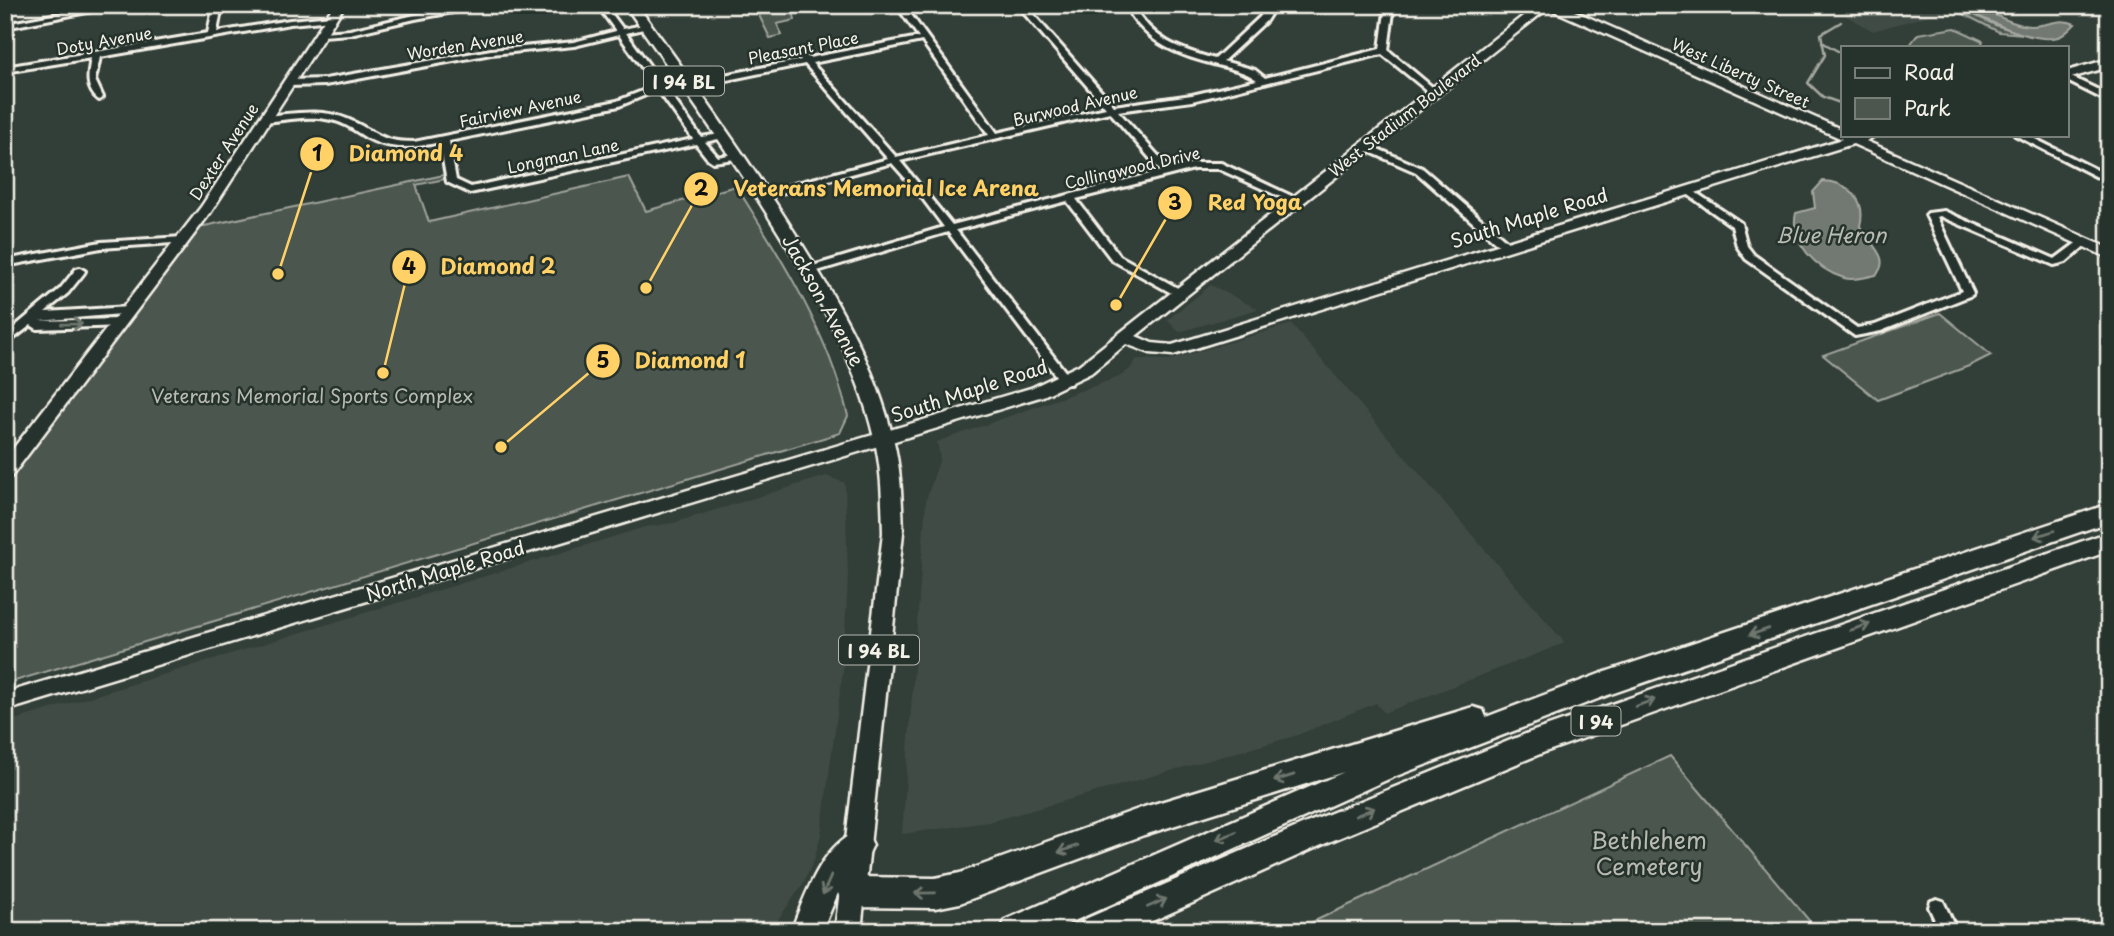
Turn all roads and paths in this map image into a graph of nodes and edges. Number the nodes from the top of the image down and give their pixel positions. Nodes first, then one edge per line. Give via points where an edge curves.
1 (119, 5) edge
2 (218, 5) edge
3 (487, 5) edge
4 (601, 5) edge
5 (631, 5) edge
6 (900, 5) edge
7 (1021, 5) edge
8 (1129, 5) edge
9 (1272, 5) edge
10 (1374, 5) edge
11 (1401, 5) edge
12 (1544, 5) edge
13 (1551, 5) edge
14 (336, 11) edge
15 (1389, 12) junction
16 (5, 26) edge
17 (645, 26) junction
18 (622, 33) junction
19 (322, 34) junction
20 (212, 35) junction
21 (924, 38) junction
22 (1384, 51) junction
23 (96, 55) junction
24 (803, 58) junction
25 (1217, 62) junction
26 (2109, 63) edge
27 (5, 71) edge
28 (2068, 76) edge
29 (2068, 77) edge
30 (1263, 80) junction
31 (289, 83) junction
32 (688, 85) junction
33 (659, 87) junction
34 (1433, 91) junction
35 (99, 97) dead end
36 (2109, 99) edge
37 (1112, 109) junction
38 (265, 119) junction
39 (724, 135) junction
40 (1867, 136) edge
41 (2022, 136) edge
42 (995, 137) junction
43 (444, 139) junction
44 (700, 141) junction
45 (1851, 141) junction
46 (1364, 146) junction
47 (739, 156) junction
48 (894, 160) junction
49 (1167, 172) junction
50 (2109, 180) edge
51 (1689, 191) junction
52 (763, 195) junction
53 (1069, 197) junction
54 (1295, 200) junction
55 (952, 228) junction
56 (183, 240) junction
57 (2083, 243) junction
58 (1506, 246) junction
59 (2109, 254) edge
60 (5, 262) edge
61 (810, 270) junction
62 (80, 271) dead end
63 (1179, 293) junction
64 (129, 311) junction
65 (31, 320) junction
66 (119, 323) junction
67 (1129, 335) junction
68 (5, 341) edge
69 (1066, 380) junction
70 (884, 438) junction
71 (5, 472) edge
72 (2109, 513) edge
73 (2109, 541) edge
74 (1562, 700) junction
75 (5, 702) edge
76 (858, 845) junction
77 (853, 892) junction
78 (1937, 907) dead end
79 (806, 931) edge
80 (848, 931) edge
81 (1016, 931) edge
82 (1094, 931) edge
83 (1949, 931) edge

1 - 16 street
2 - 20 street
3 - 19 street
4 - 18 street
5 - 17 main road, Jackson Avenue / I 94 BL
6 - 21 street
7 - 37 street
8 - 25 street via 1139,25 1158,42
9 - 25 street
10 - 15 street
11 - 15 street
12 - 34 main road, West Stadium Boulevard
13 - 45 main road, West Liberty Street
14 - 19 main road, Dexter Avenue
14 - 20 street, Doty Avenue
15 - 22 street
17 - 18 street, Worden Avenue
17 - 32 main road, Jackson Avenue / I 94 BL
18 - 31 street, Worden Avenue via 325,82
18 - 33 street
19 - 31 main road, Dexter Avenue
20 - 23 street, Doty Avenue
21 - 24 street, Pleasant Place
21 - 42 street
22 - 30 street, Burwood Avenue
22 - 34 street
23 - 27 street, Doty Avenue
23 - 35 street via 91,80
24 - 32 street, Pleasant Place
24 - 48 street
25 - 30 street
26 - 28 main road
29 - 36 street
30 - 37 street, Burwood Avenue via 1192,98
31 - 38 main road, Dexter Avenue
32 - 39 main road, Jackson Avenue / I 94 BL
33 - 43 street, Fairview Avenue via 619,103
33 - 44 street
34 - 46 main road, West Stadium Boulevard
37 - 42 street, Burwood Avenue
37 - 49 street
38 - 43 street, Fairview Avenue via 333,118 393,146
38 - 56 main road, Dexter Avenue
39 - 44 street, Longman Lane
39 - 47 main road, Jackson Avenue / I 94 BL
40 - 45 main road, South Maple Road
41 - 50 street
42 - 48 street, Burwood Avenue
43 - 44 street, Longman Lane via 452,182 470,190
44 - 47 street via 716,160
45 - 51 main road, South Maple Road
45 - 57 main road, West Liberty Street
46 - 54 main road, West Stadium Boulevard
46 - 58 street via 1425,174
47 - 52 main road, Jackson Avenue / I 94 BL
48 - 52 street, Burwood Avenue
48 - 55 street
49 - 53 street, Collingwood Drive
49 - 54 street, Collingwood Drive via 1221,166
51 - 57 street via 1737,225 1750,257 1856,332 1867,332 1968,293 1931,215 1934,212 2048,261 2062,260
51 - 58 main road, South Maple Road
52 - 61 main road, Jackson Avenue / I 94 BL
53 - 55 street, Collingwood Drive
53 - 63 street via 1116,258
54 - 63 main road, West Stadium Boulevard
55 - 61 street, Collingwood Drive
55 - 69 street
56 - 60 street via 101,245
56 - 64 main road, Dexter Avenue
57 - 59 main road, West Liberty Street
58 - 67 main road, South Maple Road via 1188,347 1164,350
61 - 70 main road, Jackson Avenue / I 94 BL via 851,344
62 - 65 street
63 - 67 main road, West Stadium Boulevard
64 - 65 street
64 - 66 main road, Dexter Avenue
65 -> 66 street via 37,325
65 - 68 street
66 - 71 main road, Dexter Avenue
67 - 69 main road, West Stadium Boulevard
69 - 70 main road, South Maple Road via 1037,393
70 - 75 main road, North Maple Road
70 - 76 main road, Jackson Avenue / I 94 BL via 891,474 893,533
72 -> 74 highway, I 94
82 -> 73 highway, I 94 via 1538,742
74 -> 77 highway via 1487,715 1144,821 960,888 935,893
74 -> 81 highway, I 94 via 1381,769
76 - 77 main road, Jackson Avenue / I 94 BL
76 -> 79 highway via 831,876
77 - 80 main road, Jackson Avenue / I 94 BL
78 - 83 street

